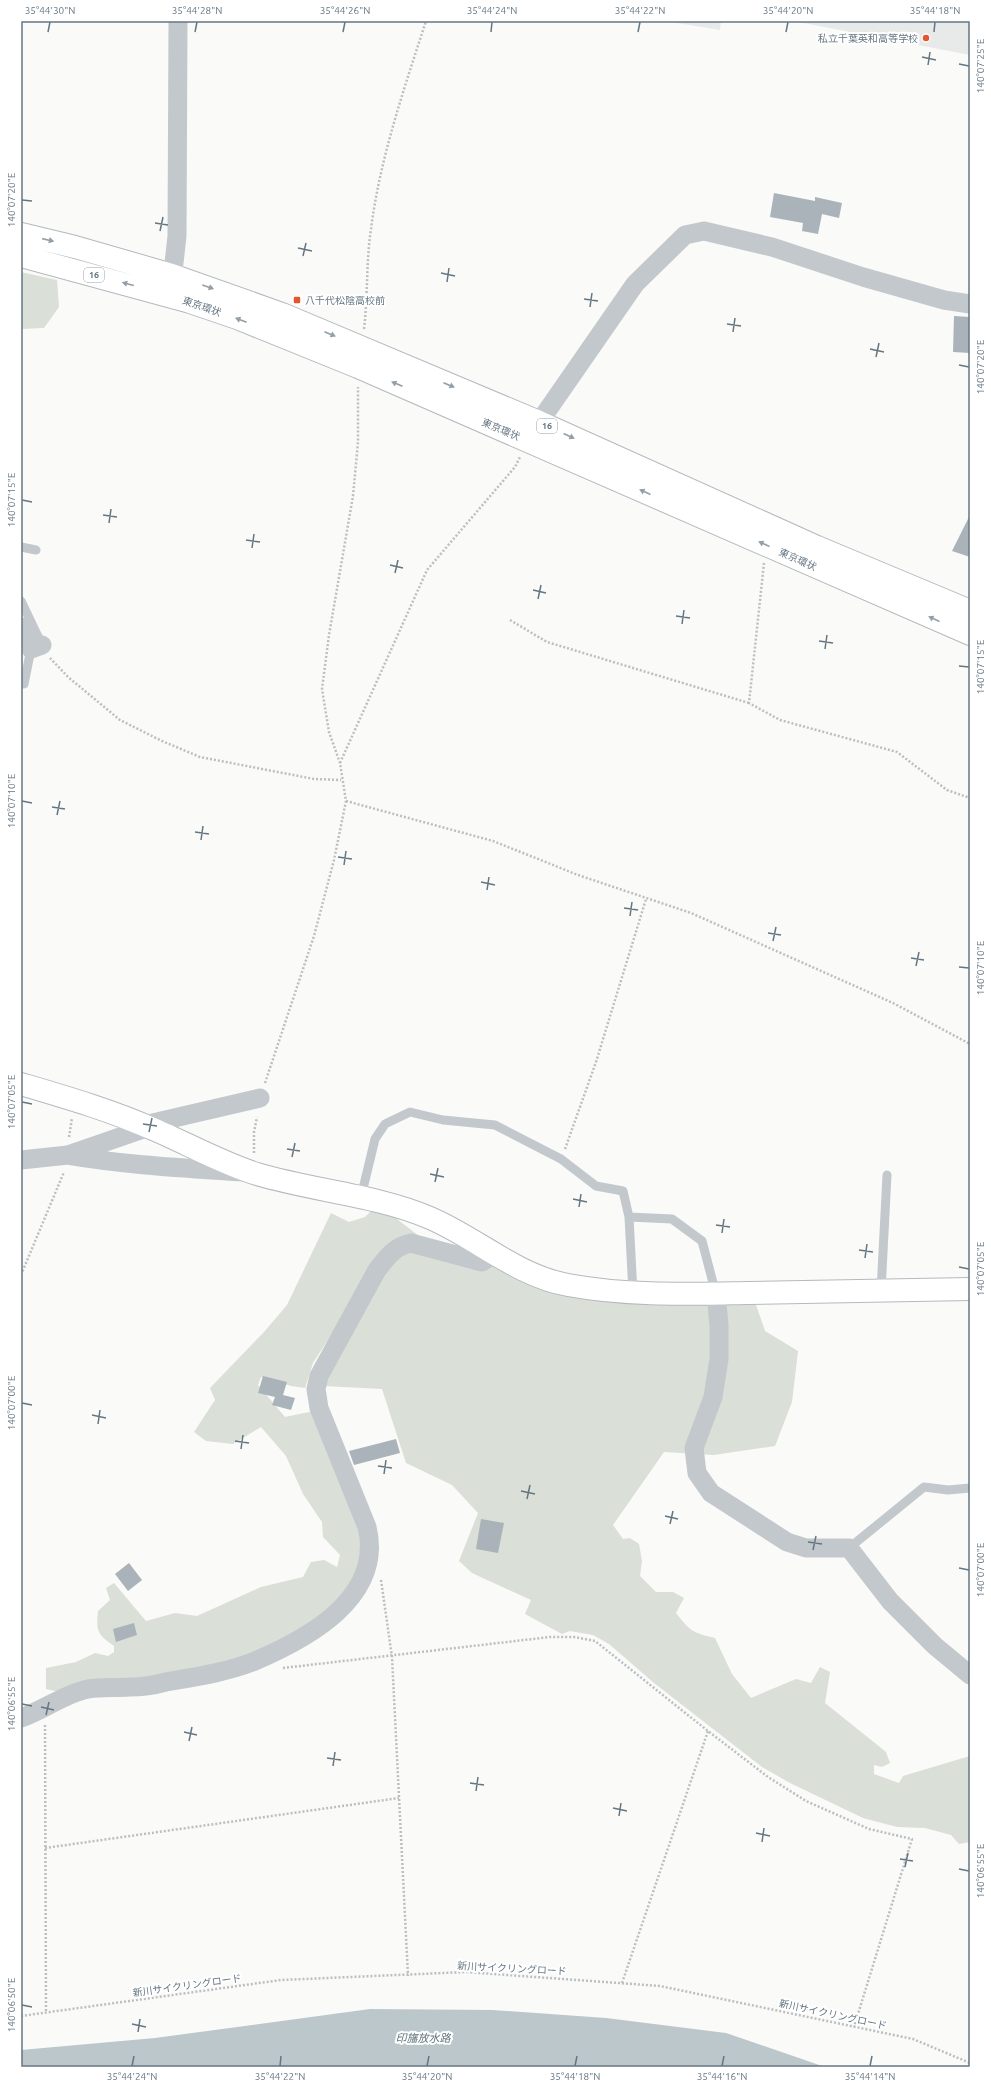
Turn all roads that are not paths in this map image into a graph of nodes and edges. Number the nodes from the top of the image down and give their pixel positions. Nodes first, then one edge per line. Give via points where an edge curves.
1 (178, 21) edge
2 (21, 234) edge
3 (21, 256) edge
4 (169, 284) junction
5 (970, 304) edge
6 (359, 357) junction
7 (538, 422) junction
8 (527, 440) junction
9 (21, 548) edge
10 (36, 550) dead end
11 (21, 601) edge
12 (970, 611) edge
13 (21, 627) edge
14 (970, 634) edge
15 (36, 647) junction
16 (24, 684) dead end
17 (21, 1084) edge
18 (260, 1098) road end
19 (146, 1126) junction
20 (68, 1156) junction
21 (21, 1160) edge
22 (254, 1173) junction
23 (887, 1175) dead end
24 (360, 1198) junction
25 (629, 1217) junction
26 (495, 1254) junction
27 (970, 1289) edge
28 (881, 1290) junction
29 (633, 1292) junction
30 (716, 1294) junction
31 (970, 1488) edge
32 (849, 1548) junction
33 (970, 1675) edge
34 (21, 1718) edge

1 - 4 street via 177,236
2 -> 4 main road, 東京環状 / 16 via 75,247
4 -> 3 main road, 東京環状 / 16
4 - 6 main road, 東京環状 / 16 via 237,318
5 - 7 street via 944,300 863,277 772,247 704,231 685,235 635,284
6 -> 7 main road, 東京環状 / 16
8 -> 6 main road, 東京環状 / 16
7 - 8 street
7 -> 12 main road, 東京環状 / 16 via 810,544
14 -> 8 main road, 東京環状 / 16
9 - 10 lane
11 - 15 lane
13 - 15 street
15 - 16 lane
17 - 19 main road via 75,1100
18 - 19 street
19 - 20 street
19 - 22 main road
20 - 21 street
20 - 22 street
22 - 24 main road via 300,1186
23 - 28 lane
24 - 25 lane via 375,1138 385,1124 410,1112 443,1120 495,1125 561,1159 596,1186 623,1191
24 - 26 main road via 430,1218
25 - 29 lane
25 - 30 lane via 672,1220 702,1241
26 - 29 main road via 546,1279 566,1285
26 - 34 street via 482,1262 411,1243 402,1245 390,1254 377,1270 318,1376 316,1389 320,1408 367,1527 370,1550 365,1572 344,1607 328,1621 254,1661 166,1682 72,1693
27 - 28 main road
28 - 30 main road
29 - 30 main road
30 - 32 street via 719,1359 713,1397 694,1448 697,1473 711,1493 787,1542 806,1548
31 - 32 lane via 948,1490 924,1487
32 - 33 street via 890,1601 935,1646

